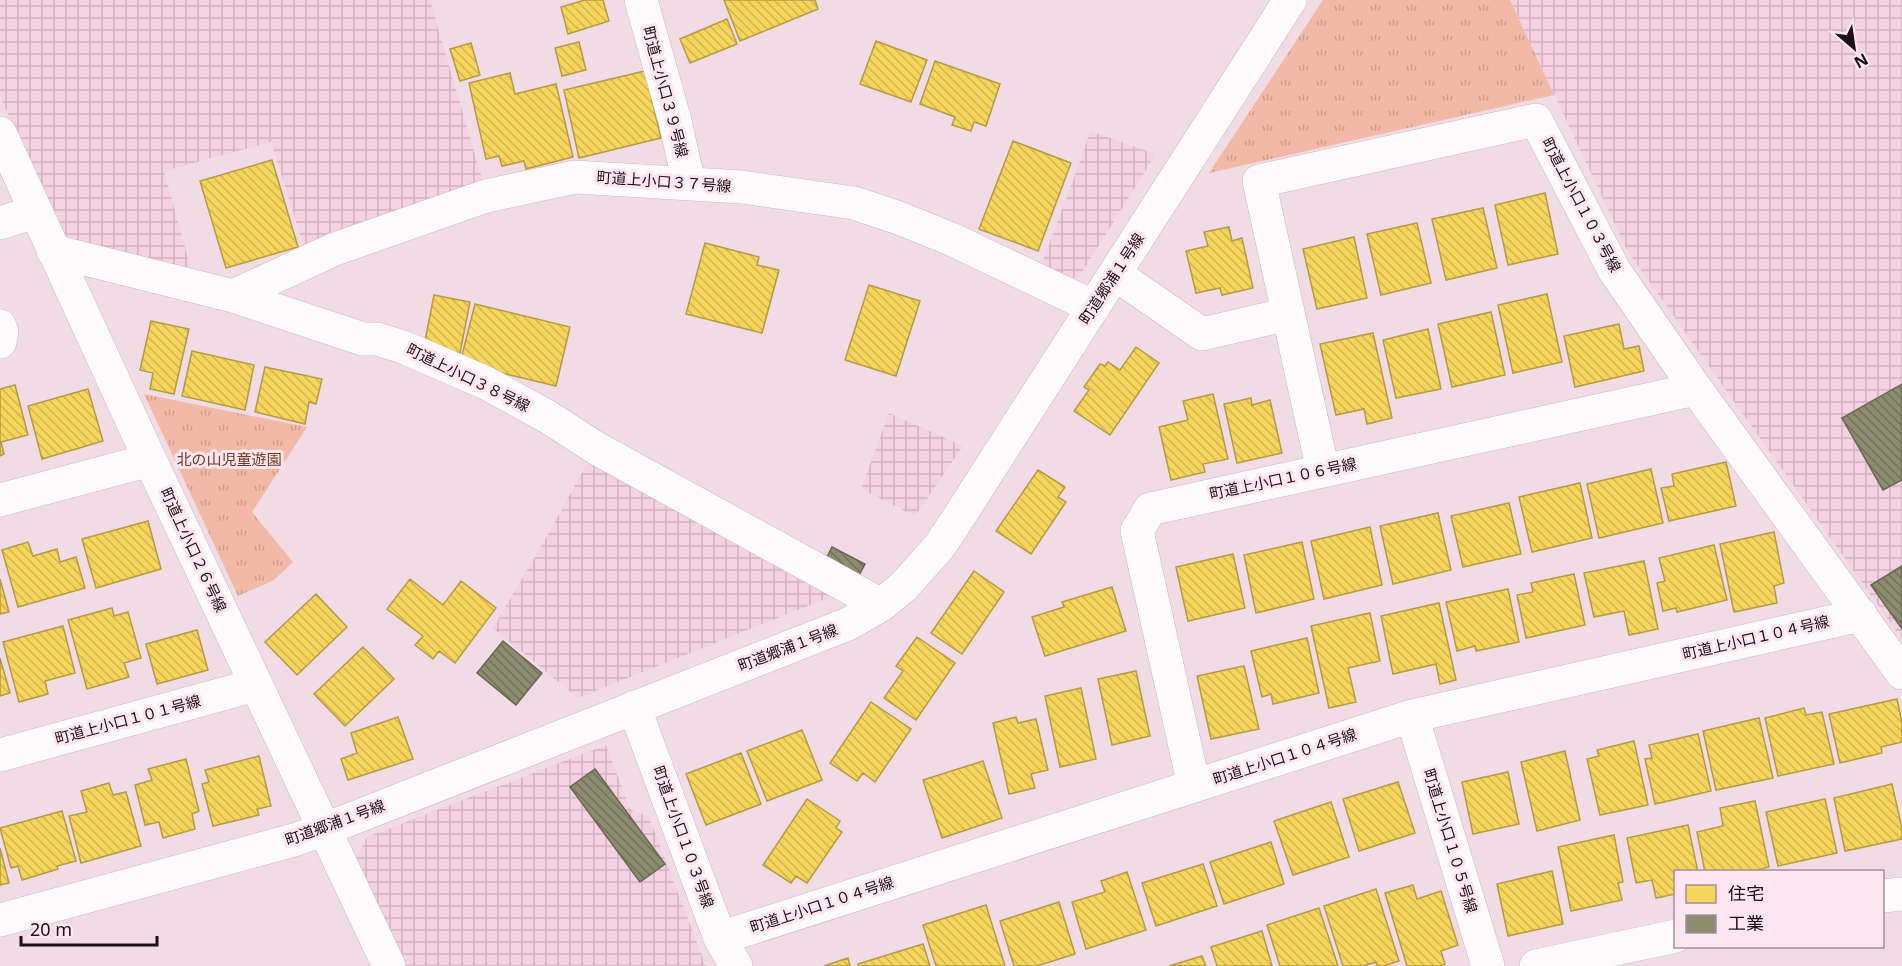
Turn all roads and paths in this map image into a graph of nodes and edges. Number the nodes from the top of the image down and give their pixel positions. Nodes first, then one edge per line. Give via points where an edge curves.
1 (641, 0) edge
2 (1290, 0) edge
3 (0, 133) edge
4 (689, 184) junction
5 (35, 212) junction
6 (0, 223) edge
7 (53, 251) junction
8 (1115, 274) junction
9 (232, 296) junction
10 (1094, 307) junction
11 (1288, 314) junction
12 (0, 326) edge
13 (0, 342) edge
14 (1696, 389) junction
15 (150, 460) junction
16 (1323, 471) junction
17 (0, 500) edge
18 (881, 605) junction
19 (1861, 615) junction
20 (1902, 673) edge
21 (256, 685) junction
22 (634, 707) junction
23 (1412, 716) junction
24 (0, 755) edge
25 (1194, 786) junction
26 (323, 830) junction
27 (1902, 894) edge
28 (1884, 896) edge
29 (0, 920) edge
30 (1674, 936) edge
31 (720, 938) junction
32 (389, 966) edge
33 (736, 966) edge
34 (1488, 966) edge
35 (1536, 966) edge

1 - 4 street, 町道上小口３９号線
2 - 8 street, 町道郷浦１号線
3 - 5 street, 町道上小口２６号線
4 - 9 street, 町道上小口３７号線 via 575,177 486,196 335,249
4 - 10 street, 町道上小口３７号線 via 742,187 854,203 951,240
5 - 6 street
5 - 7 street, 町道上小口２６号線
7 - 9 street, 町道上小口３８号線
7 - 15 street, 町道上小口２６号線
8 - 10 street, 町道郷浦１号線
8 - 11 street via 1202,334
9 - 18 street, 町道上小口３８号線 via 363,339 403,347 486,383
10 - 18 street, 町道郷浦１号線 via 939,547
11 - 14 street, 町道上小口１０３号線 via 1259,182 1536,120 1614,270
11 - 16 street, 町道上小口１０３号線
12 - 13 street
14 - 16 street, 町道上小口１０６号線
14 - 19 street, 町道上小口１０３号線
15 - 17 street
15 - 21 street, 町道上小口２６号線
16 - 25 street, 町道上小口１０６号線 via 1150,509 1137,531
18 - 22 street, 町道郷浦１号線 via 833,631
19 - 20 street, 町道上小口１０３号線
19 - 23 street, 町道上小口１０４号線
21 - 24 street, 町道上小口１０１号線
21 - 26 street, 町道上小口２６号線
22 - 26 street, 町道郷浦１号線
22 - 31 street, 町道上小口１０３号線
23 - 25 street, 町道上小口１０４号線
23 - 34 street, 町道上小口１０５号線
25 - 31 street, 町道上小口１０４号線
26 - 29 street, 町道郷浦１号線
26 - 32 street, 町道上小口２６号線
27 - 28 street
30 - 35 street
31 - 33 street, 町道上小口１０３号線

